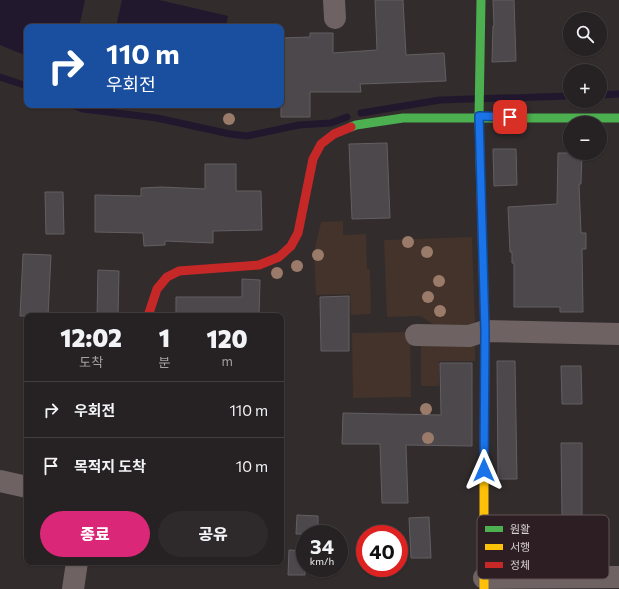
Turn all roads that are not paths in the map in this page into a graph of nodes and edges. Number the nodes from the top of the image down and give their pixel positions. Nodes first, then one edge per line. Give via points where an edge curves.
1 (481, 0) edge
2 (479, 116) junction
3 (619, 118) edge
4 (149, 313) edge
5 (485, 331) junction
6 (619, 334) edge
7 (416, 335) dead end
8 (0, 481) edge
9 (24, 486) edge
10 (484, 515) edge
11 (77, 565) edge
12 (619, 576) edge
13 (609, 577) edge
14 (568, 579) edge
15 (484, 584) edge
16 (73, 589) edge

1 - 2 street
2 - 3 street
2 - 4 street via 403,118 356,125 334,134 321,144 313,159 298,233 291,246 279,257 259,266 179,271 166,277 157,289
2 - 5 street
5 - 6 street
5 - 7 street via 469,336
5 - 10 street
8 - 9 street
11 - 16 street
12 - 13 street
14 - 15 street

